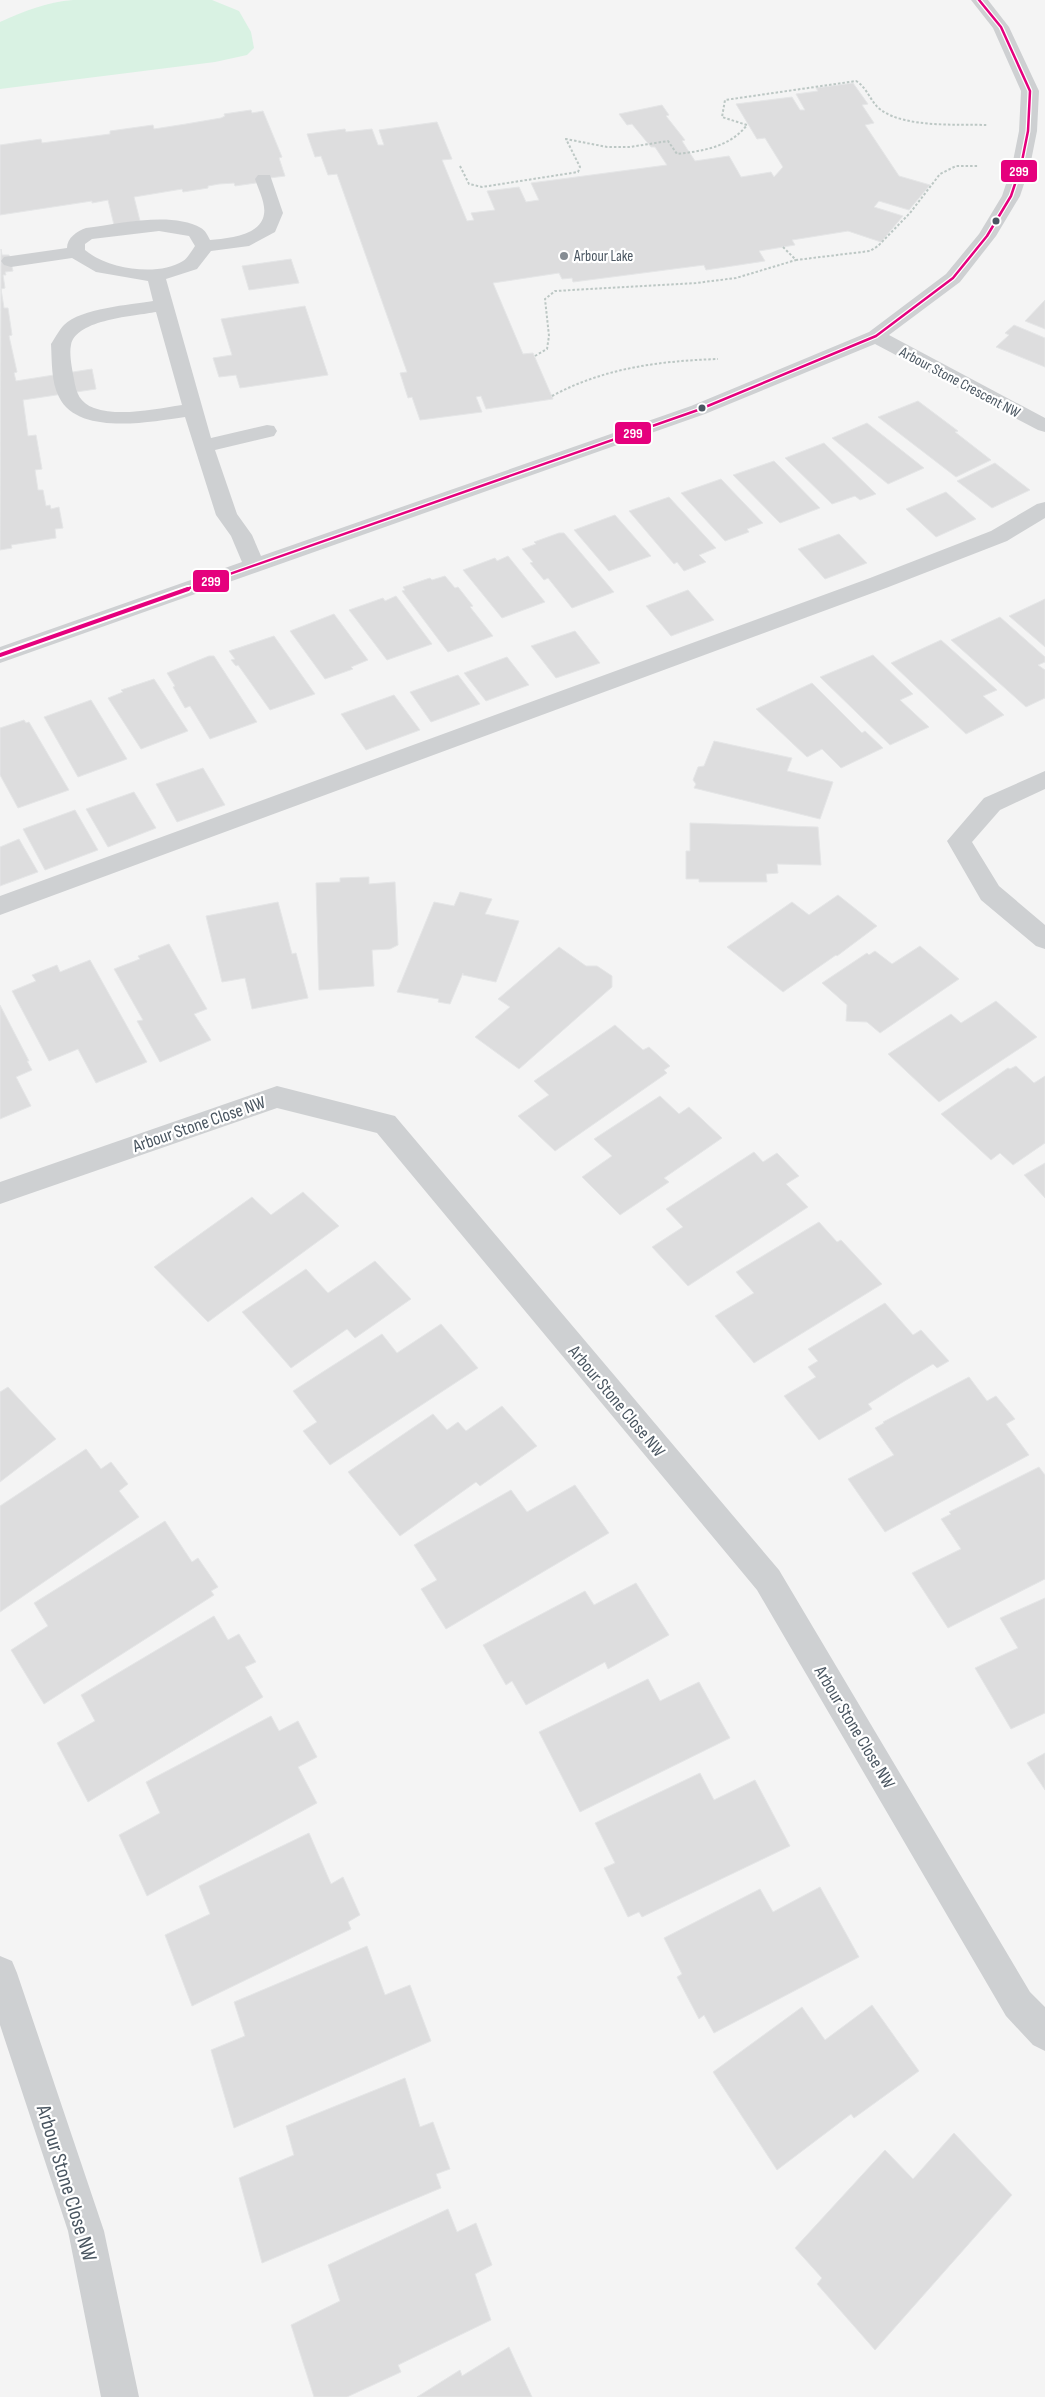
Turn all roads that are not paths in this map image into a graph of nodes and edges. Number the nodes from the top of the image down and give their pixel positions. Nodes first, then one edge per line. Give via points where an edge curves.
1 (979, 0) edge
2 (1038, 90) edge
3 (264, 179) dead end
4 (204, 246) junction
5 (76, 252) junction
6 (11, 261) dead end
7 (156, 276) junction
8 (163, 305) junction
9 (876, 336) junction
10 (193, 410) junction
11 (1045, 426) edge
12 (267, 431) dead end
13 (203, 446) junction
14 (1045, 509) edge
15 (254, 566) junction
16 (0, 655) edge
17 (1045, 779) edge
18 (0, 906) edge
19 (1045, 940) edge
20 (0, 1193) edge
21 (0, 1973) edge
22 (1045, 2033) edge
23 (120, 2397) edge

1 - 2 street via 1001,28
2 - 9 street via 1011,196 987,236 953,278
3 - 4 street via 274,213 268,228 242,242
4 - 5 street via 196,232 159,226 86,234 76,243
4 - 7 street via 190,264
5 - 6 street
5 - 7 street via 83,260 96,266
7 - 8 street
8 - 10 street
8 - 10 street via 100,317 72,328 61,344 68,397 77,408 103,416
9 - 11 street, Arbour Stone Crescent NW
9 - 15 street via 698,410
10 - 13 street
12 - 13 street
13 - 15 street via 227,515 241,535
14 - 18 street via 999,536 887,579
15 - 16 street
17 - 19 street via 992,804 959,841 990,893
20 - 22 street, Arbour Stone Close NW via 277,1097 386,1124 768,1580 1018,2004
21 - 23 street, Arbour Stone Close NW via 86,2231

